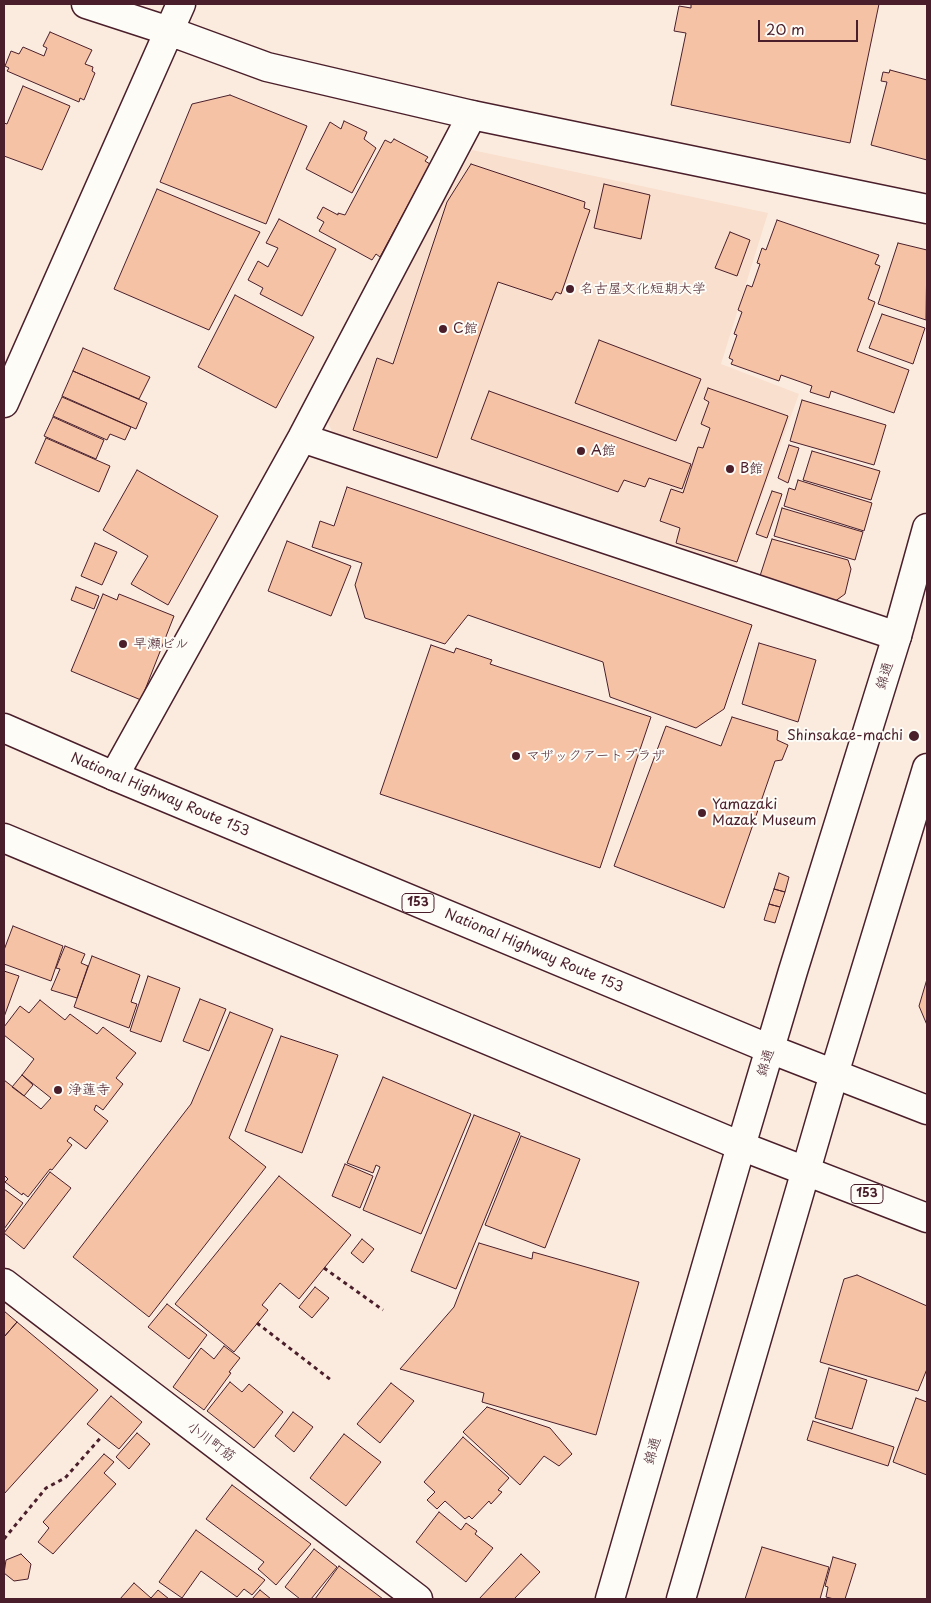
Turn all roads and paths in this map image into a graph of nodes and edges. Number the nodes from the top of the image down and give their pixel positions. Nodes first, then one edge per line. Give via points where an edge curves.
1 (86, 4) edge
2 (181, 4) edge
3 (169, 31) junction
4 (472, 115) junction
5 (927, 208) edge
6 (4, 403) edge
7 (302, 438) junction
8 (927, 528) edge
9 (897, 636) junction
10 (4, 728) edge
11 (927, 768) edge
12 (114, 776) junction
13 (4, 838) edge
14 (770, 1049) junction
15 (834, 1074) junction
16 (927, 1110) edge
17 (741, 1146) junction
18 (808, 1171) junction
19 (927, 1218) edge
20 (324, 1268) dead end
21 (4, 1283) edge
22 (383, 1310) dead end
23 (256, 1323) dead end
24 (331, 1380) dead end
25 (102, 1436) dead end
26 (4, 1539) edge
27 (418, 1599) edge
28 (610, 1599) edge
29 (681, 1599) edge

1 - 3 main road
2 - 3 main road
3 - 4 main road via 267,67
3 - 6 main road
4 - 5 main road
4 - 7 main road
7 - 9 main road
7 - 12 main road
8 - 9 main road, 錦通
9 - 14 main road, 錦通
10 - 12 main road, National Highway Route 153 / 153
11 - 15 main road
12 - 14 main road, National Highway Route 153 / 153
13 - 17 main road, 153
14 - 15 main road, National Highway Route 153 / 153
14 - 17 main road, 錦通
15 - 16 main road, National Highway Route 153 / 153
15 - 18 main road
17 - 18 main road, 153
17 - 28 main road, 錦通
18 - 19 main road, 153
18 - 29 main road
20 - 22 path
21 - 27 main road, 小川町筋
23 - 24 path
25 - 26 path via 65,1478 46,1488

